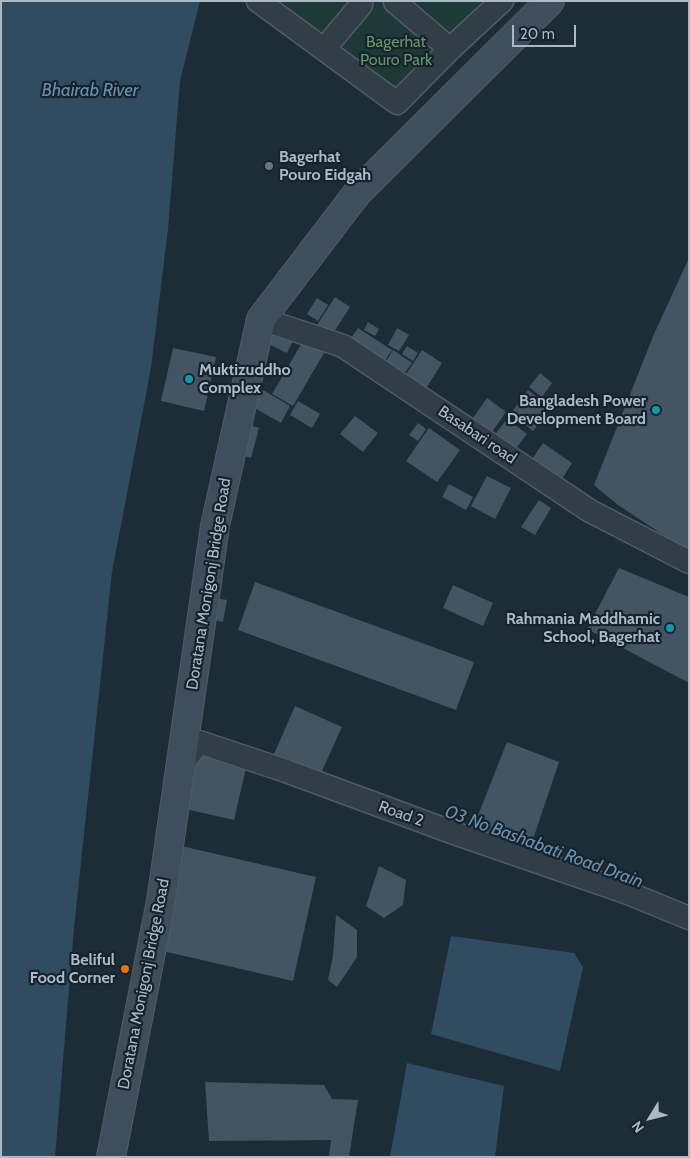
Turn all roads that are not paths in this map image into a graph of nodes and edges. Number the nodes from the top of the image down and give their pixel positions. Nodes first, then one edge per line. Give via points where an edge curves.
1 (258, 1) edge
2 (502, 1) edge
3 (550, 1) edge
4 (395, 2) edge
5 (359, 3) edge
6 (450, 48) junction
7 (324, 49) junction
8 (261, 319) junction
9 (689, 562) edge
10 (180, 766) junction
11 (689, 918) edge
12 (111, 1157) edge

1 - 7 street
2 - 6 street
3 - 8 main road, Doratana Monigonj Bridge Road via 358,192
4 - 5 street via 377,11
4 - 6 street
5 - 7 street
6 - 7 street via 397,102
8 - 9 street, Basabari road via 343,346 590,511
8 - 10 main road, Doratana Monigonj Bridge Road via 215,526
10 - 11 street, Road 2 via 199,742 628,893
10 - 12 main road, Doratana Monigonj Bridge Road via 161,901

